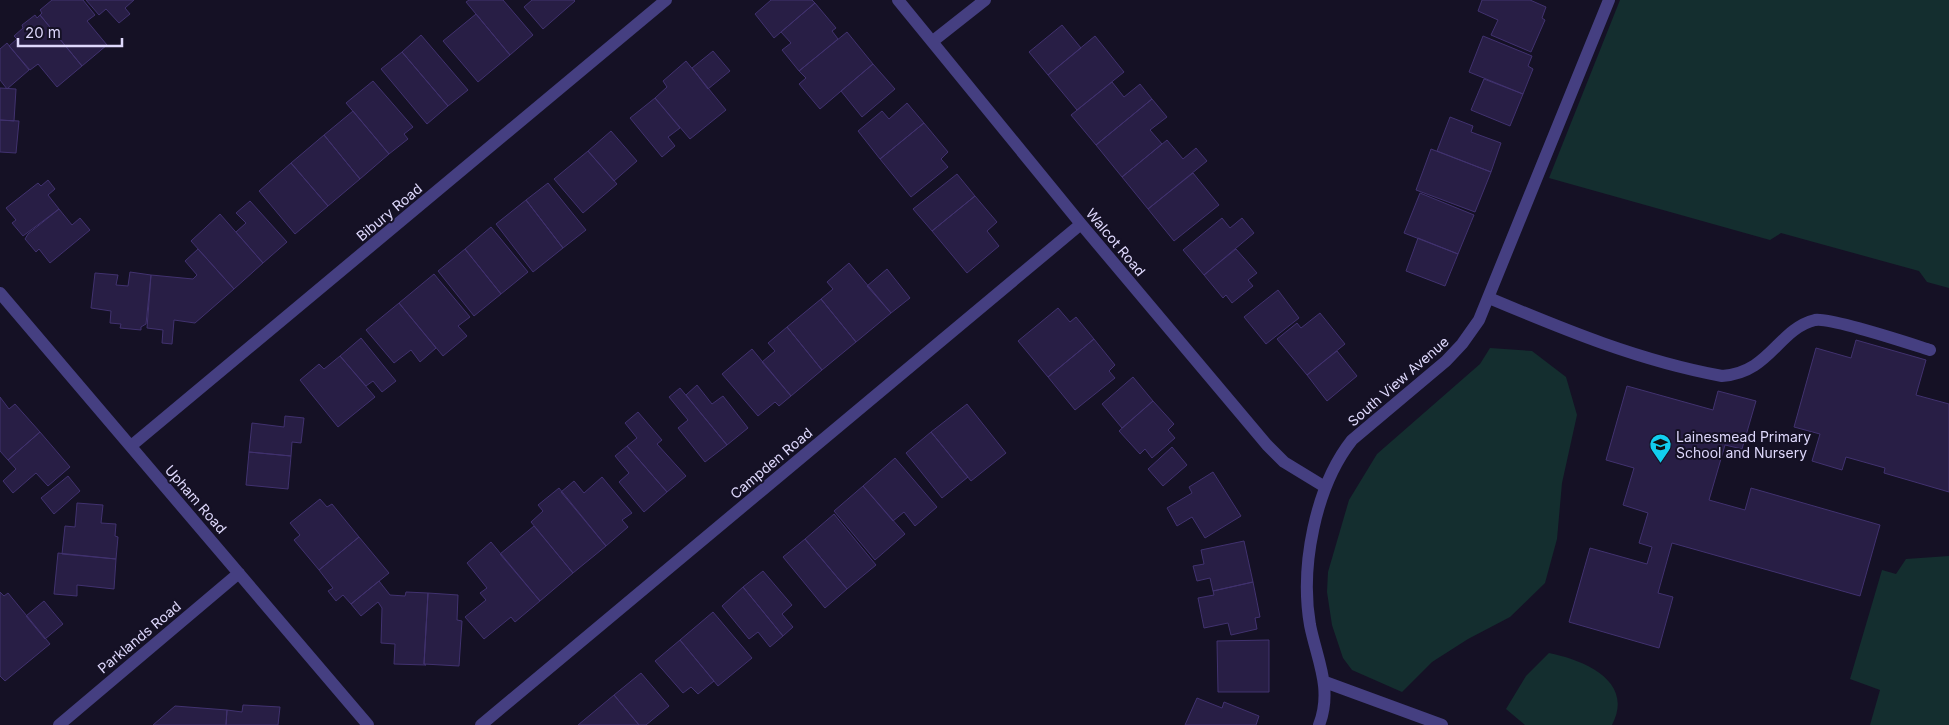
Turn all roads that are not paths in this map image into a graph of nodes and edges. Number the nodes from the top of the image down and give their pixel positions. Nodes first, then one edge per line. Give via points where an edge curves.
1 (666, 0) edge
2 (898, 0) edge
3 (985, 0) edge
4 (1609, 0) edge
5 (933, 41) junction
6 (1081, 224) junction
7 (0, 294) edge
8 (1489, 298) junction
9 (1930, 350) dead end
10 (131, 446) junction
11 (1325, 487) junction
12 (239, 573) junction
13 (1326, 682) junction
14 (59, 725) edge
15 (368, 725) edge
16 (482, 725) edge
17 (1319, 725) edge
18 (1442, 725) edge

1 - 10 street, Bibury Road
2 - 5 street, Walcot Road
3 - 5 street
4 - 8 street, South View Avenue
5 - 6 street, Walcot Road
6 - 11 street, Walcot Road via 1266,445 1284,462
6 - 16 street, Campden Road
7 - 10 street, Upham Road
8 - 9 street via 1598,343 1652,361 1722,376 1753,368 1796,330 1815,320
8 - 11 street, South View Avenue via 1479,320 1446,362 1352,440
10 - 12 street, Upham Road
11 - 13 street, South View Avenue via 1314,533 1307,594 1313,639
12 - 14 street, Parklands Road
12 - 15 street, Upham Road
13 - 17 street, South View Avenue via 1325,706
13 - 18 street

